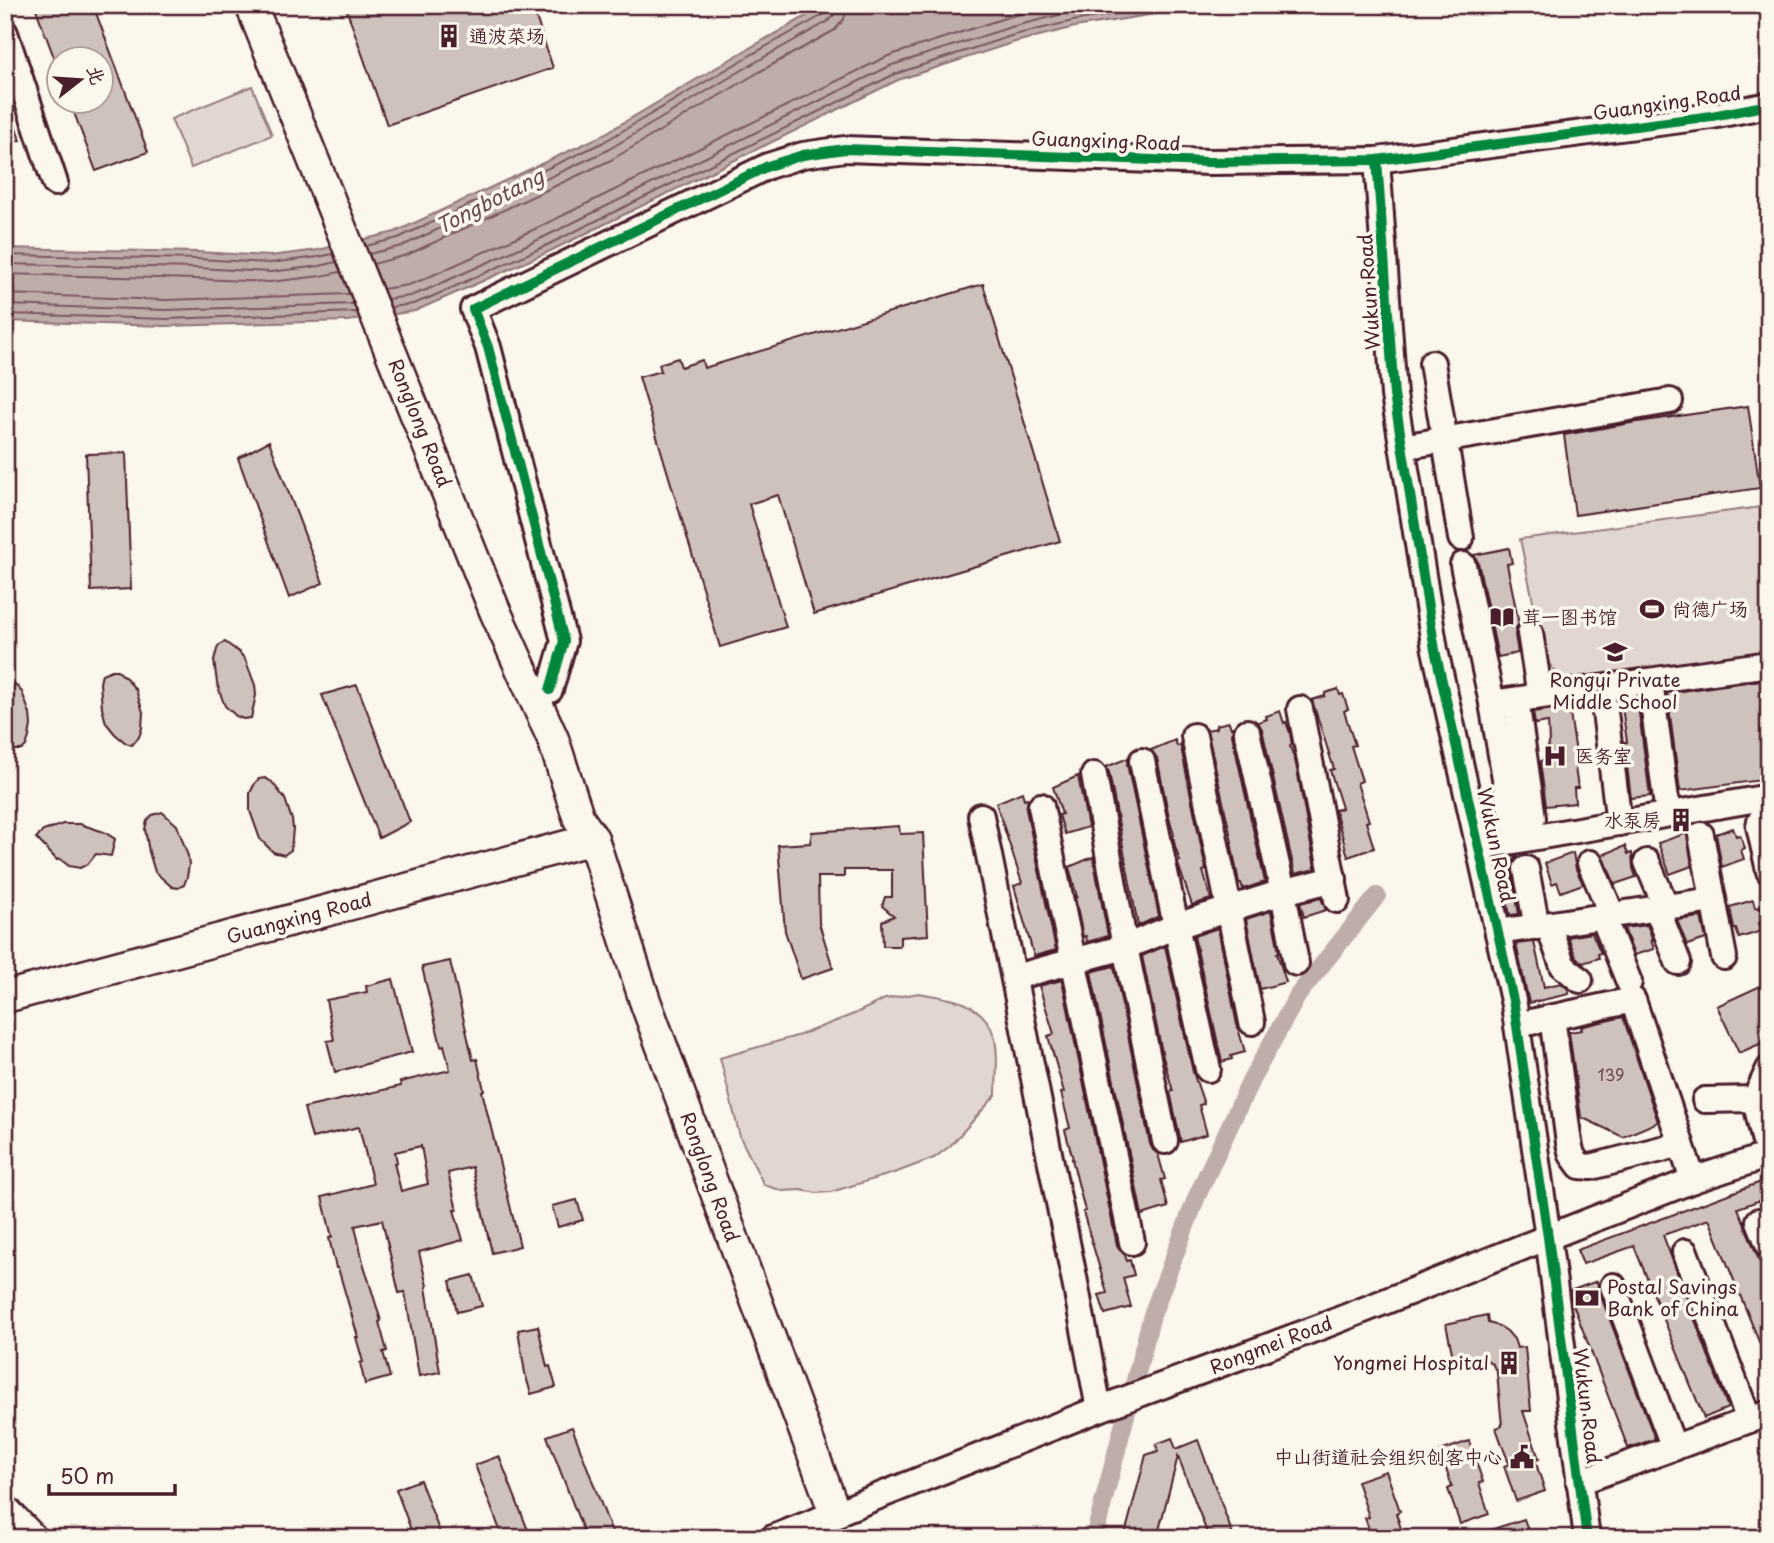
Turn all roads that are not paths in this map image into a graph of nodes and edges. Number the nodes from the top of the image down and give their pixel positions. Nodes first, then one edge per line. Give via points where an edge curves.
1 (251, 5) edge
2 (271, 5) edge
3 (5, 33) edge
4 (1769, 105) edge
5 (1377, 160) junction
6 (55, 183) dead end
7 (1432, 362) dead end
8 (1670, 401) dead end
9 (1445, 439) junction
10 (1402, 447) junction
11 (1461, 538) dead end
12 (1463, 565) dead end
13 (503, 608) junction
14 (1530, 633) dead end
15 (1769, 664) edge
16 (1650, 681) junction
17 (1602, 688) junction
18 (550, 690) junction
19 (1516, 700) junction
20 (1300, 709) dead end
21 (1247, 732) dead end
22 (1194, 736) dead end
23 (1142, 761) dead end
24 (1094, 775) dead end
25 (1769, 797) edge
26 (1041, 806) dead end
27 (1668, 814) junction
28 (1769, 814) edge
29 (981, 816) dead end
30 (1619, 822) junction
31 (1522, 835) junction
32 (1701, 835) dead end
33 (593, 839) junction
34 (1479, 847) junction
35 (1647, 862) dead end
36 (1590, 863) dead end
37 (1526, 869) dead end
38 (1769, 871) edge
39 (1283, 892) junction
40 (1713, 900) junction
41 (1662, 908) junction
42 (1229, 909) junction
43 (1607, 916) junction
44 (1176, 926) junction
45 (1543, 926) junction
46 (1498, 932) junction
47 (1125, 947) junction
48 (1724, 957) dead end
49 (1073, 961) junction
50 (1678, 962) dead end
51 (1296, 963) dead end
52 (1014, 977) junction
53 (1580, 980) dead end
54 (1629, 982) dead end
55 (5, 997) edge
56 (1552, 1017) junction
57 (1252, 1022) dead end
58 (1517, 1025) junction
59 (1208, 1069) dead end
60 (1769, 1069) edge
61 (1755, 1099) junction
62 (1705, 1100) dead end
63 (1165, 1141) dead end
64 (1681, 1144) junction
65 (1768, 1155) edge
66 (1693, 1180) junction
67 (1759, 1221) dead end
68 (1548, 1237) junction
69 (1132, 1242) dead end
70 (1769, 1246) edge
71 (1685, 1252) dead end
72 (1614, 1286) dead end
73 (1099, 1409) junction
74 (1759, 1417) edge
75 (1674, 1448) junction
76 (1579, 1482) junction
77 (5, 1511) edge
78 (835, 1513) junction
79 (31, 1538) edge
80 (773, 1538) edge
81 (1587, 1538) edge

1 - 13 main road, Ronglong Road
2 - 13 main road, Ronglong Road
3 - 6 street
4 - 5 street, Guangxing Road
5 - 10 street, Wukun Road
5 - 18 street, Guangxing Road via 1209,162 845,149 803,155 768,166 473,310 488,346 564,641
7 - 9 street
8 - 9 street
9 - 10 street
9 - 11 street
10 - 34 street, Wukun Road via 1435,650
12 - 19 street
13 - 18 main road, Ronglong Road
13 - 33 main road, Ronglong Road via 579,818
14 - 19 street
15 - 16 street
16 - 17 street
16 - 27 street
17 - 19 street
17 - 30 street
18 - 33 main road, Ronglong Road via 596,815
19 - 31 street via 1513,824
20 - 39 street via 1335,889
21 - 39 street
22 - 42 street
23 - 44 street
24 - 47 street
25 - 27 street
26 - 49 street
27 - 30 street
28 - 38 street via 1759,821
29 - 52 street
30 - 31 street
31 - 34 street
32 - 40 street
33 - 55 main road, Guangxing Road
33 - 78 main road, Ronglong Road via 645,1001
34 - 46 street, Wukun Road
35 - 41 street
36 - 43 street
37 - 45 street
39 - 42 street
39 - 51 street
40 - 41 street
40 - 48 street
41 - 43 street
41 - 50 street
42 - 44 street
42 - 57 street
43 - 45 street
43 - 54 street
44 - 47 street
44 - 59 street
45 - 46 street
45 - 53 street via 1563,966
46 - 58 street, Wukun Road
47 - 49 street
47 - 63 street
49 - 52 street
49 - 69 street
52 - 73 street
56 - 58 street
56 - 64 street via 1633,1000
56 - 64 street via 1569,1143 1580,1166
58 - 68 street, Wukun Road
60 - 61 street
61 - 62 street
61 - 65 street
64 - 66 street
65 - 66 street, Rongmei Road
66 - 68 street, Rongmei Road
67 - 70 street
68 - 73 street, Rongmei Road
68 - 76 street, Wukun Road
71 - 74 street
72 - 75 street
73 - 78 street, Rongmei Road
74 - 75 street
75 - 76 street
76 - 81 street, Wukun Road
77 - 79 main road
78 - 80 street, Rongmei Road

